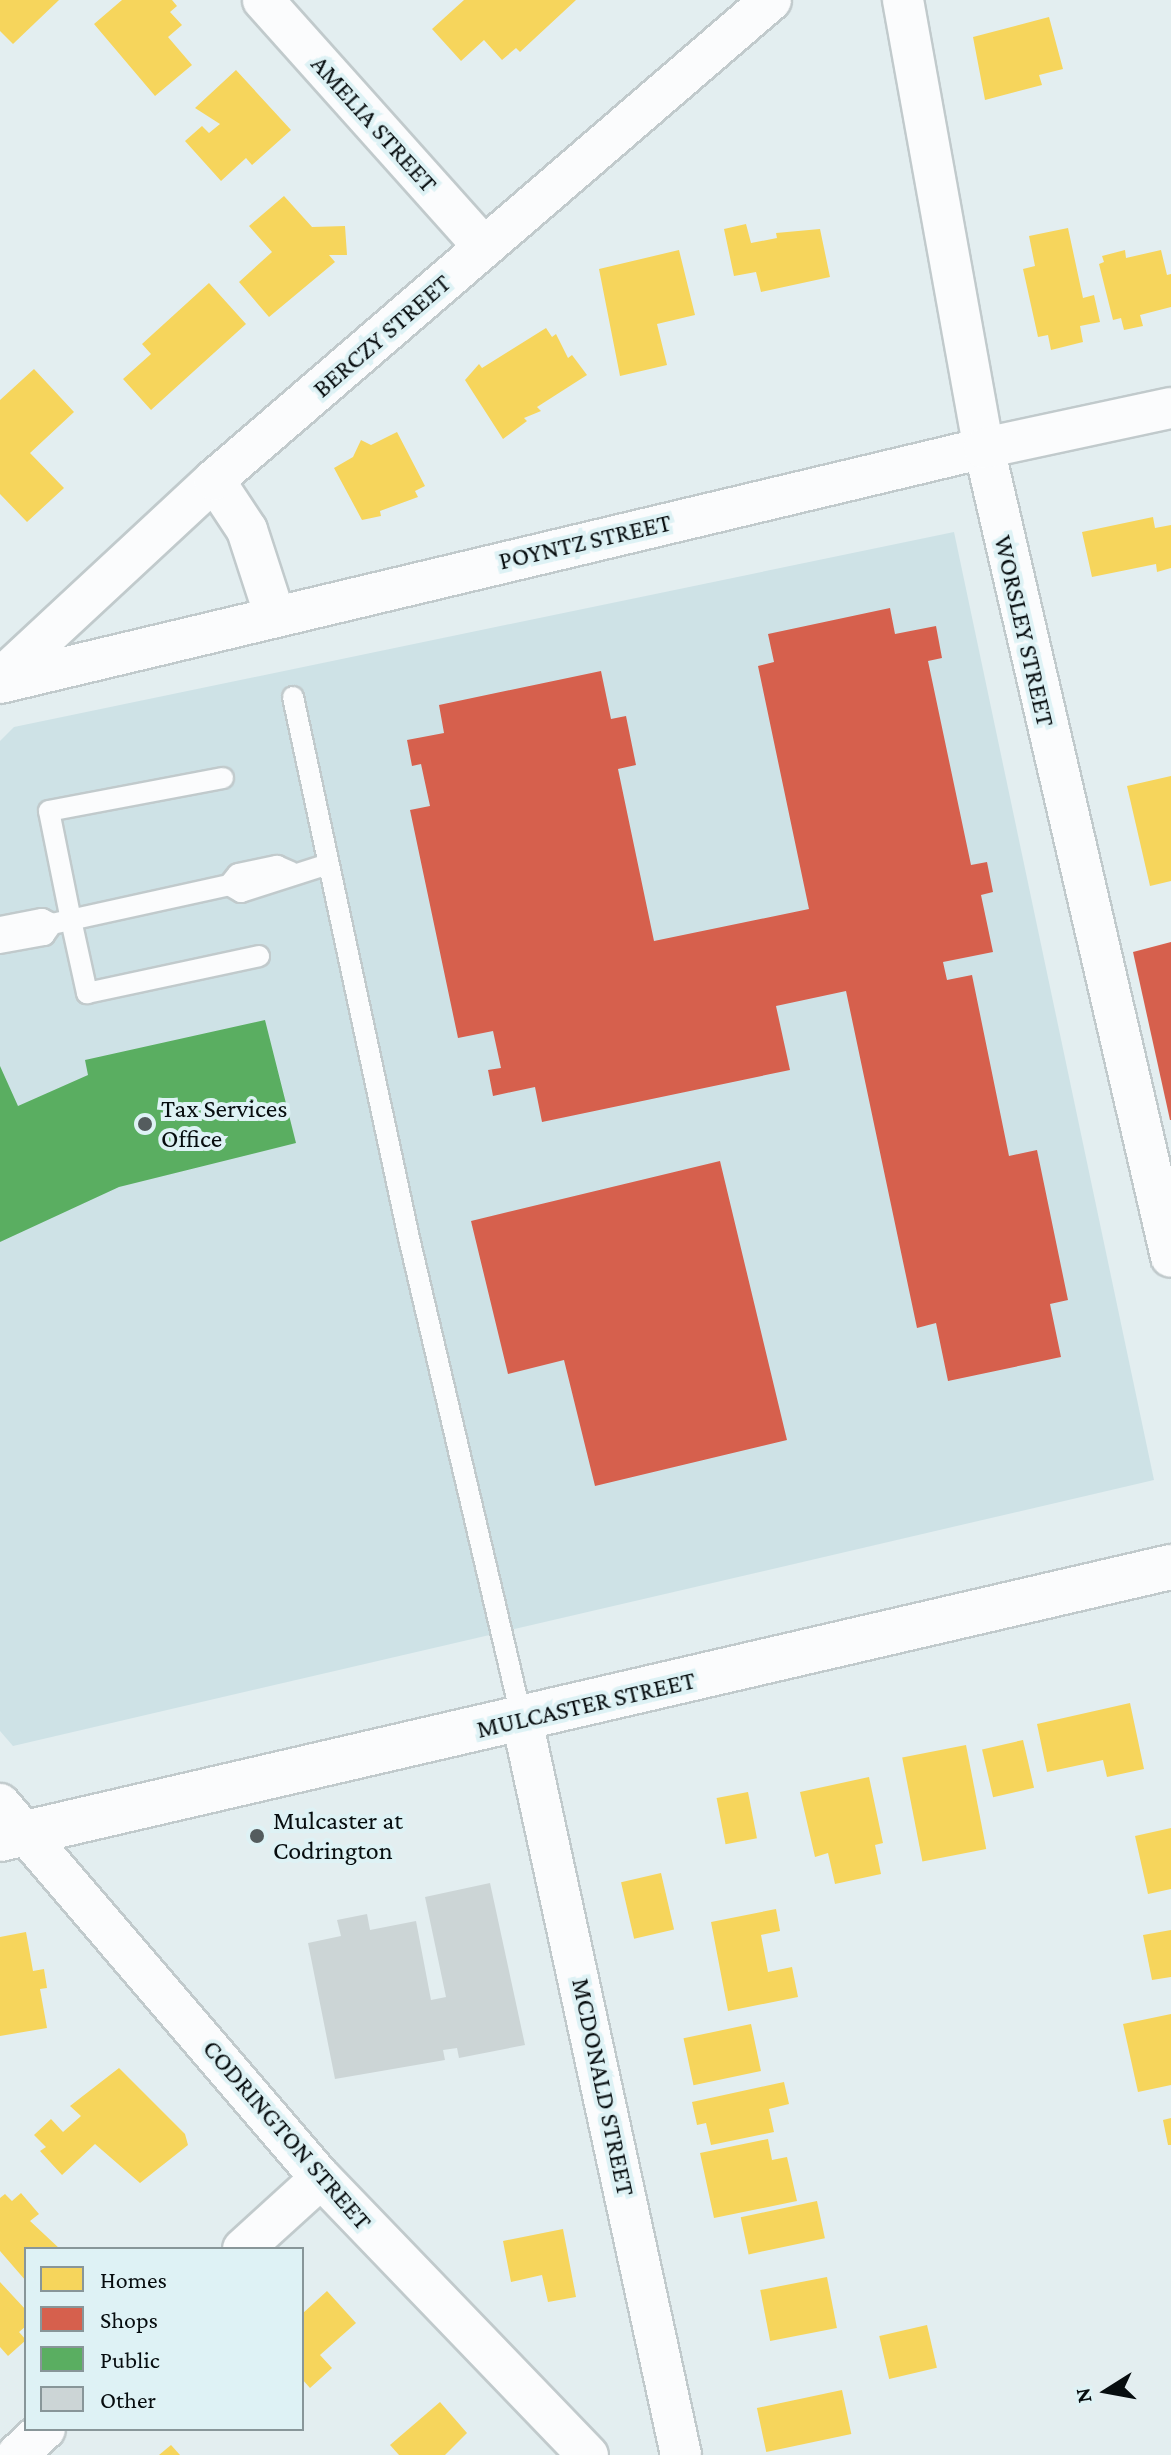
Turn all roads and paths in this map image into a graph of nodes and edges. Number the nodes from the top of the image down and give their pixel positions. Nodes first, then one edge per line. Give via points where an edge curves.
1 (263, 0) edge
2 (771, 0) edge
3 (903, 0) edge
4 (484, 247) junction
5 (1171, 408) edge
6 (984, 448) junction
7 (214, 480) junction
8 (275, 616) junction
9 (0, 681) edge
10 (293, 697) dead end
11 (223, 778) dead end
12 (328, 864) junction
13 (62, 922) junction
14 (0, 927) edge
15 (0, 943) edge
16 (259, 956) dead end
17 (1171, 1257) edge
18 (1171, 1567) edge
19 (522, 1720) junction
20 (9, 1826) edge
21 (321, 2178) junction
22 (245, 2247) edge
23 (43, 2431) edge
24 (17, 2455) edge
25 (588, 2455) edge
26 (681, 2455) edge

1 - 4 street, AMELIA STREET
2 - 4 street, BERCZY STREET
3 - 6 street, WORSLEY STREET
4 - 7 street, BERCZY STREET
5 - 6 street, POYNTZ STREET
6 - 8 street, POYNTZ STREET
6 - 17 street, WORSLEY STREET
7 - 8 street via 247,530
7 - 9 street, BERCZY STREET
8 - 9 street, POYNTZ STREET
10 - 12 lane
11 - 13 lane via 49,811
12 - 13 lane via 238,874 229,885
12 - 19 lane
13 - 14 lane via 42,919
13 - 15 lane via 44,935
13 - 16 lane via 87,993
18 - 19 street, MULCASTER STREET
19 - 20 street, MULCASTER STREET
19 - 26 street, MCDONALD STREET
20 - 21 street, CODRINGTON STREET
21 - 22 street
21 - 25 street, CODRINGTON STREET
23 - 24 street

